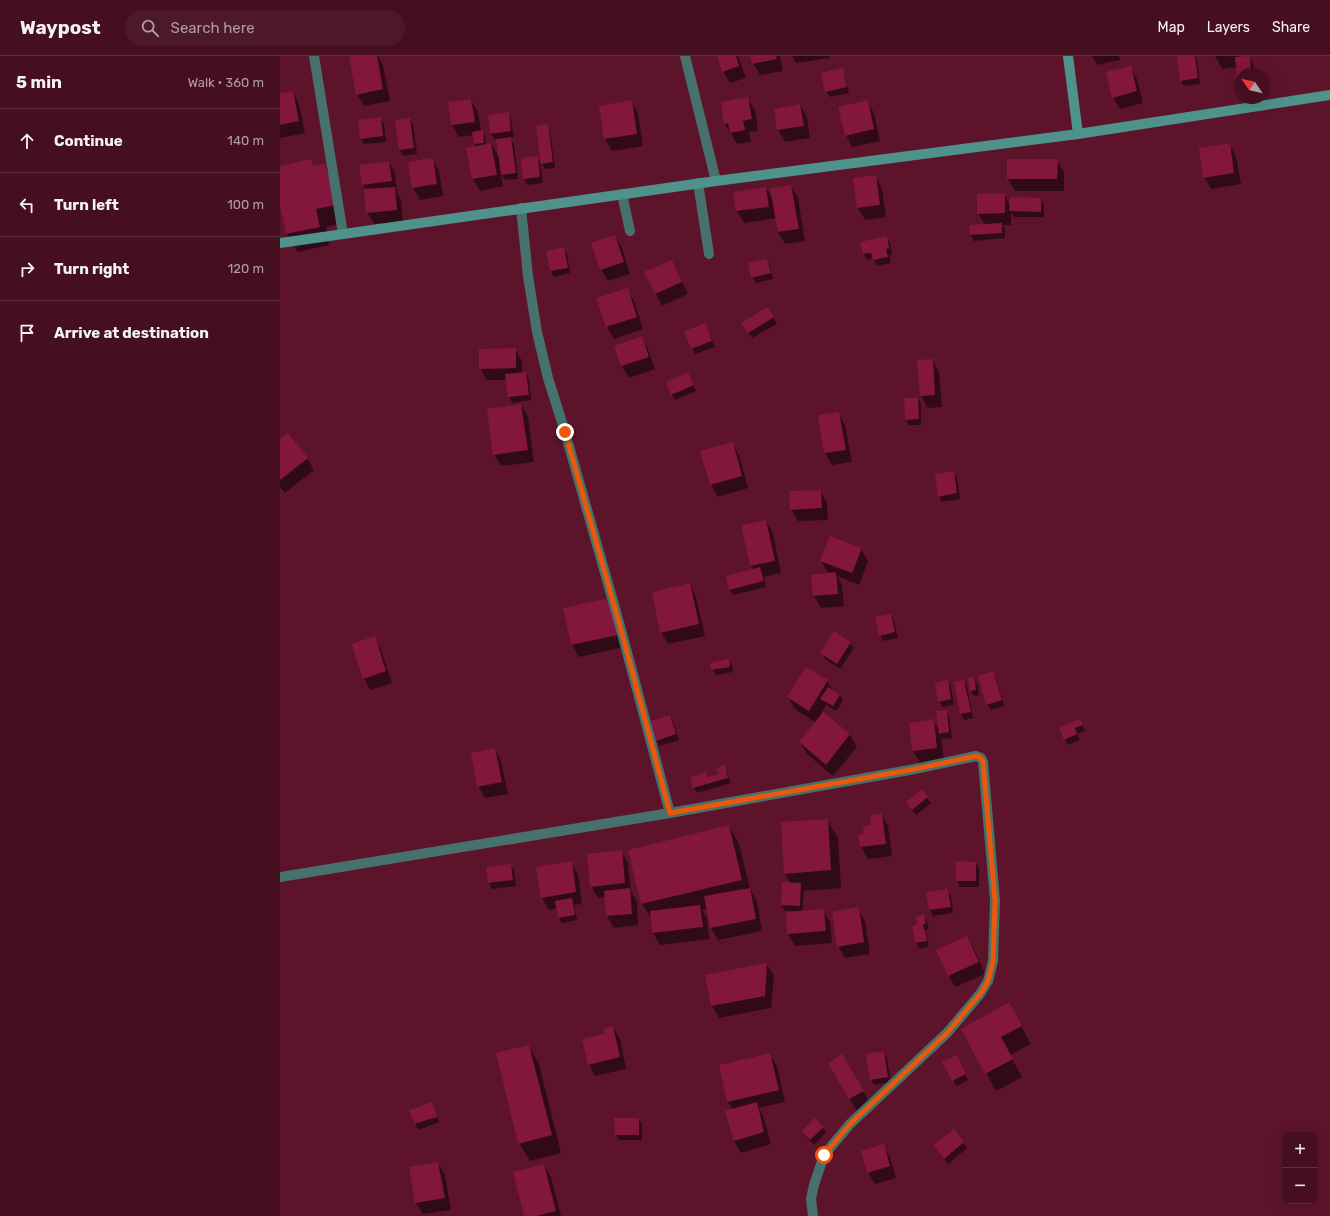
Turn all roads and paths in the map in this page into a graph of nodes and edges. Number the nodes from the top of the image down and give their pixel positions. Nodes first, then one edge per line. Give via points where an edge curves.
1 (314, 56) edge
2 (685, 56) edge
3 (1068, 56) edge
4 (1330, 95) edge
5 (1078, 134) junction
6 (716, 181) junction
7 (698, 183) junction
8 (622, 194) junction
9 (521, 208) junction
10 (630, 231) dead end
11 (343, 234) junction
12 (280, 243) edge
13 (709, 254) dead end
14 (670, 813) junction
15 (280, 877) edge
16 (813, 1216) edge

1 - 11 street
2 - 6 street
3 - 5 street
4 - 5 street
5 - 6 street
6 - 7 street
7 - 8 street
7 - 13 street
8 - 9 street
8 - 10 street
9 - 11 street
9 - 14 street via 528,276 548,378 620,626
11 - 12 street
14 - 15 street
14 - 16 street via 976,756 983,762 995,900 993,961 988,981 947,1033 850,1124 824,1155 811,1199

